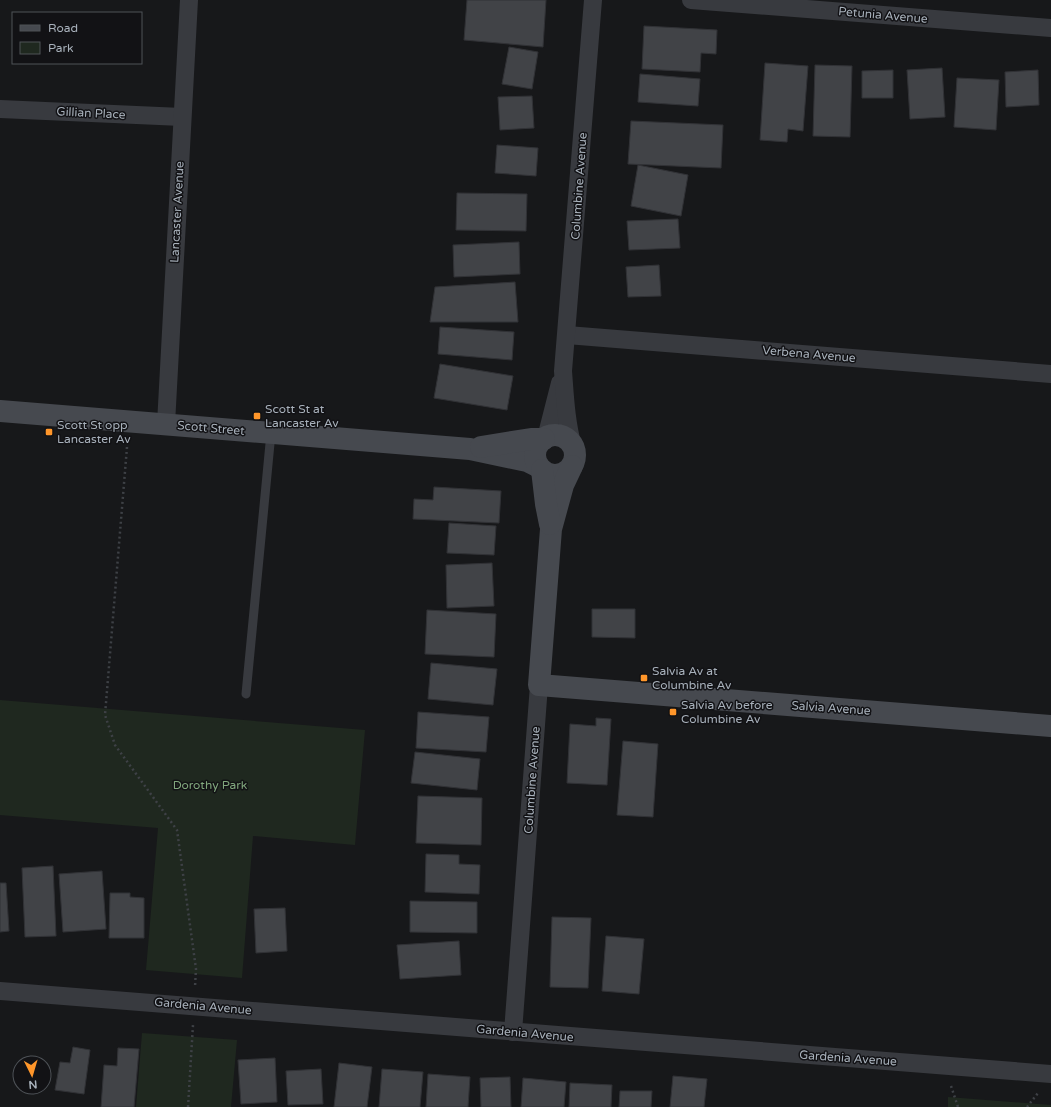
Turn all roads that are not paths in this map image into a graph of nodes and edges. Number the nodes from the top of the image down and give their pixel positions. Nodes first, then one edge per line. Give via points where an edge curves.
1 (189, 0) edge
2 (593, 0) edge
3 (691, 0) edge
4 (1051, 28) edge
5 (0, 109) edge
6 (182, 117) junction
7 (567, 335) junction
8 (563, 371) junction
9 (1051, 374) edge
10 (0, 411) edge
11 (166, 424) junction
12 (271, 433) junction
13 (545, 439) junction
14 (470, 449) junction
15 (572, 456) junction
16 (541, 468) junction
17 (551, 529) junction
18 (539, 685) junction
19 (246, 694) dead end
20 (1051, 726) edge
21 (0, 991) edge
22 (513, 1032) junction
23 (1051, 1074) edge

1 - 6 street, Lancaster Avenue
2 - 7 street, Columbine Avenue
3 - 4 street, Petunia Avenue
5 - 6 street, Gillian Place
6 - 11 street, Lancaster Avenue
7 - 8 street, Columbine Avenue
7 - 9 street, Verbena Avenue
8 - 13 street, Columbine Avenue
8 - 15 street, Columbine Avenue
10 - 11 street, Scott Street
11 - 12 street, Scott Street
12 - 14 street, Scott Street
12 - 19 lane
13 - 14 street, Scott Street
13 - 15 street via 558,436 564,438
13 - 16 street via 537,447 536,452
14 - 16 street, Scott Street via 527,461
15 - 16 street via 567,471 561,474 554,475
15 - 17 street, Columbine Avenue
16 - 17 street, Columbine Avenue
17 - 18 street, Columbine Avenue
18 - 20 street, Salvia Avenue
18 - 22 street, Columbine Avenue
21 - 22 street, Gardenia Avenue
22 - 23 street, Gardenia Avenue

